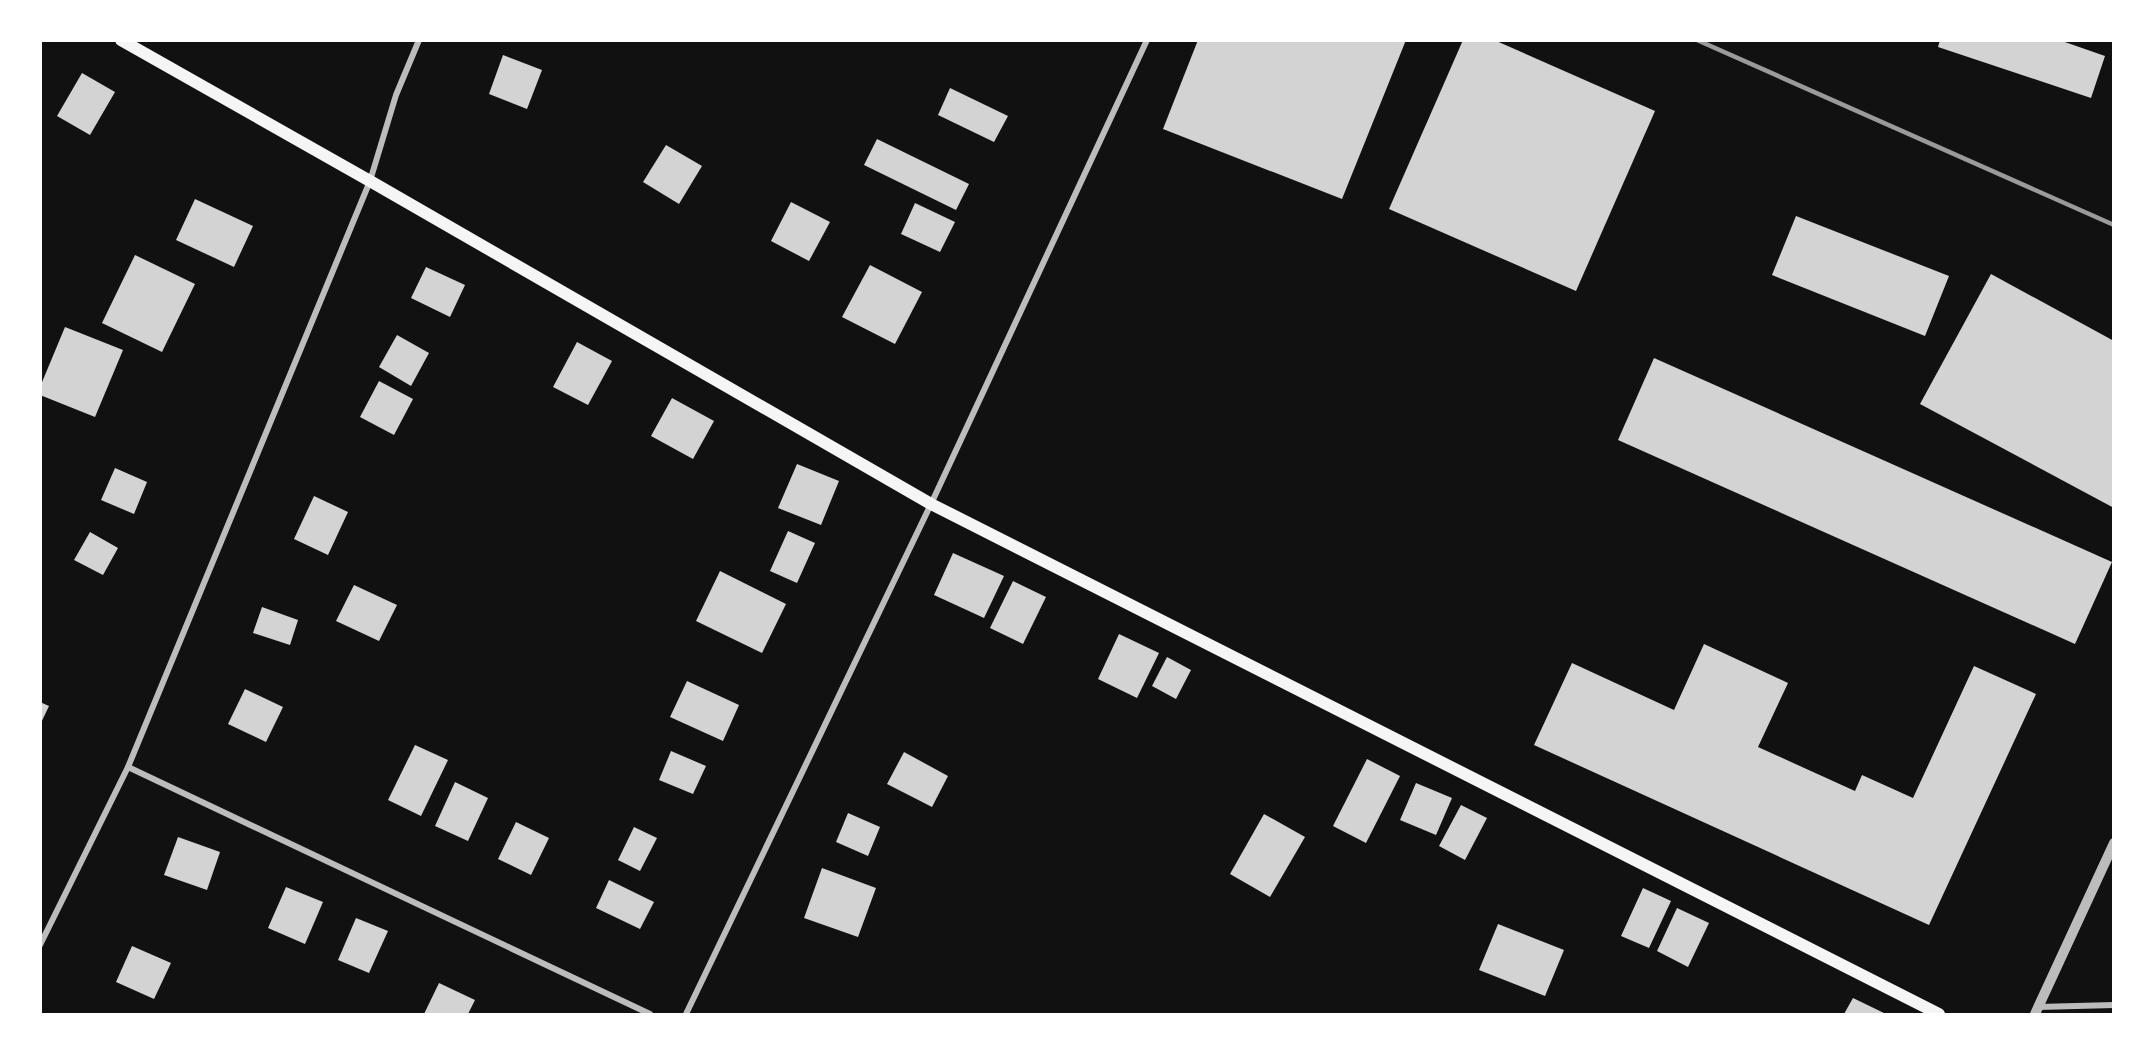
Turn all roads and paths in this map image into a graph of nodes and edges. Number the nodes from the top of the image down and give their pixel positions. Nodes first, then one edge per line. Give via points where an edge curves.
1 (121, 40) edge
2 (419, 40) edge
3 (1147, 40) edge
4 (370, 181) junction
5 (931, 504) junction
6 (128, 767) junction
7 (2114, 843) edge
8 (40, 945) edge
9 (2114, 1005) edge
10 (2037, 1011) edge
11 (651, 1014) edge
12 (686, 1014) edge
13 (1939, 1014) edge

1 - 4 main road
2 - 4 street via 396,95
3 - 5 street
4 - 5 main road
4 - 6 street
5 - 12 street
5 - 13 main road
6 - 8 street
6 - 11 street
7 - 10 street
9 - 10 street

